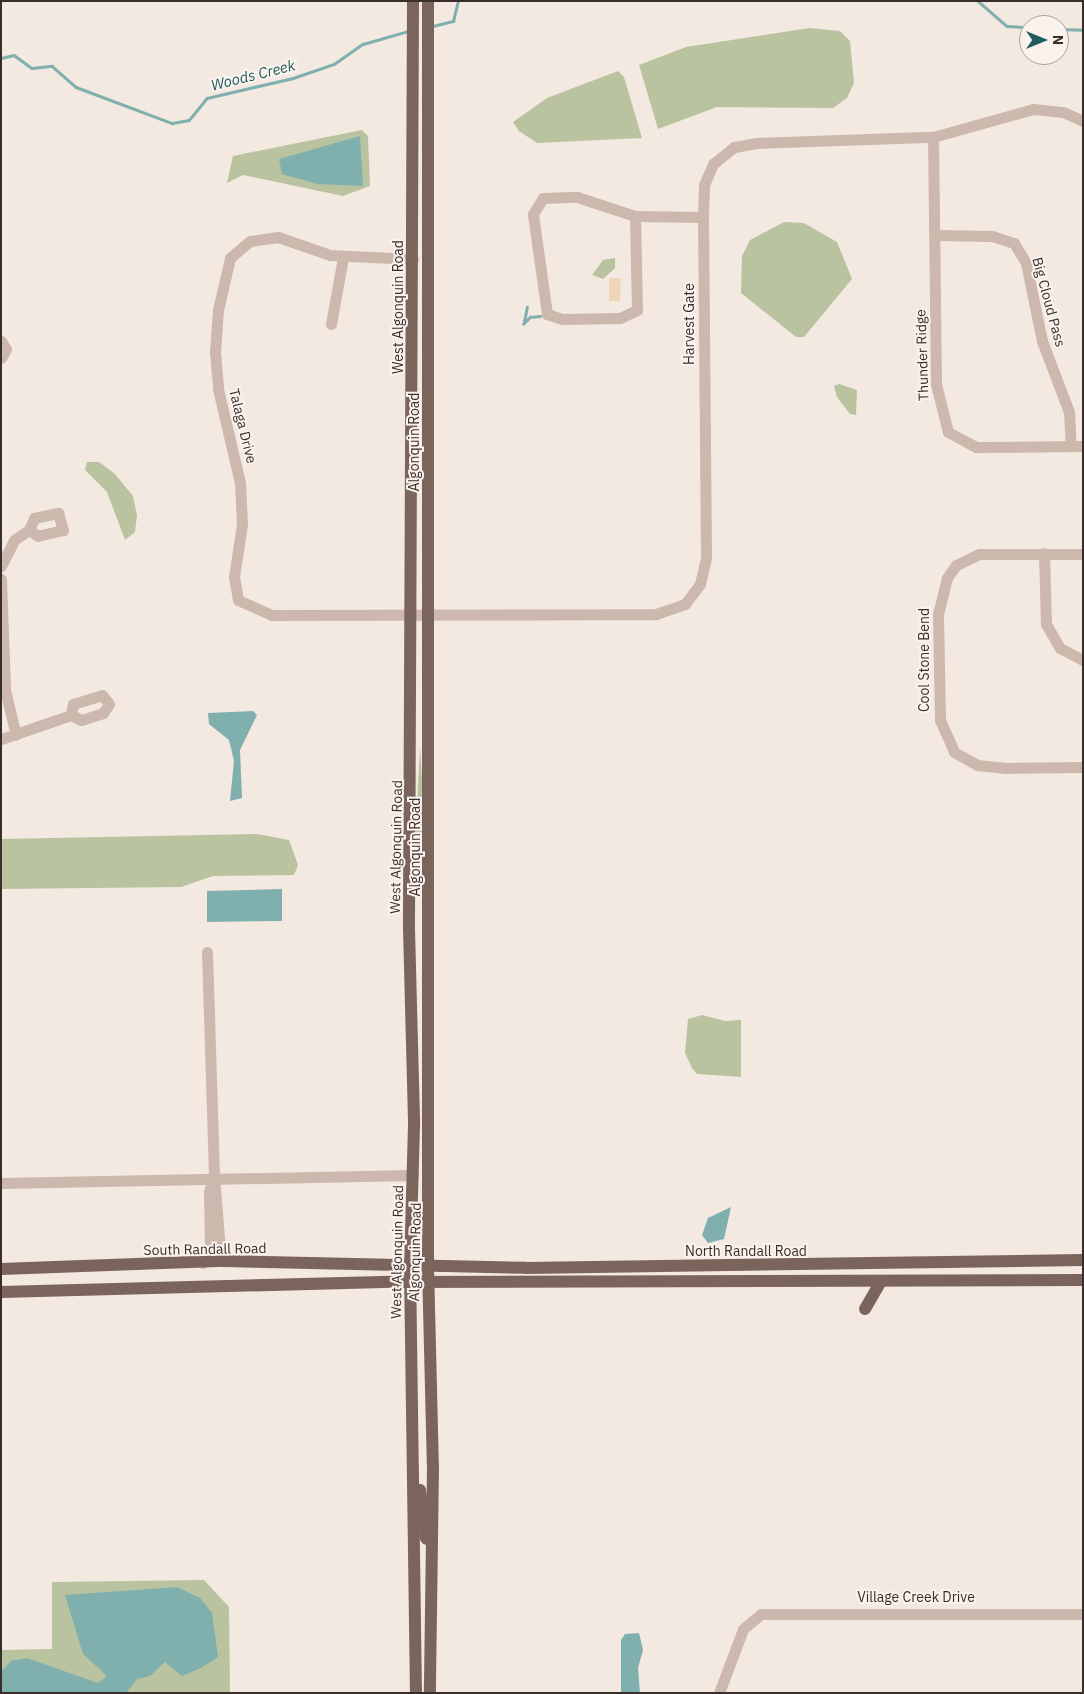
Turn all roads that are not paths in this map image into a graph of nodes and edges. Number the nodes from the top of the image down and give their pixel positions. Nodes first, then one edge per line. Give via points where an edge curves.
1 (413, 1) edge
2 (428, 1) edge
3 (1083, 121) edge
4 (933, 137) junction
5 (635, 216) junction
6 (703, 217) junction
7 (935, 235) junction
8 (343, 257) junction
9 (412, 258) junction
10 (331, 324) dead end
11 (1, 340) edge
12 (1, 358) edge
13 (1077, 446) edge
14 (30, 530) dead end
15 (1044, 553) junction
16 (1083, 554) edge
17 (1, 566) edge
18 (1, 580) edge
19 (412, 616) junction
20 (429, 616) junction
21 (1083, 660) edge
22 (71, 715) dead end
23 (16, 735) junction
24 (1, 739) edge
25 (1083, 766) edge
26 (207, 952) dead end
27 (413, 1175) junction
28 (214, 1176) junction
29 (1, 1183) edge
30 (1083, 1260) edge
31 (224, 1261) junction
32 (203, 1264) junction
33 (410, 1266) junction
34 (428, 1266) junction
35 (1, 1270) edge
36 (1083, 1280) edge
37 (880, 1281) junction
38 (410, 1282) junction
39 (429, 1282) junction
40 (1, 1292) edge
41 (865, 1308) dead end
42 (412, 1383) junction
43 (414, 1466) junction
44 (433, 1467) junction
45 (433, 1572) junction
46 (1083, 1614) edge
47 (416, 1693) edge
48 (430, 1693) edge
49 (718, 1693) edge

1 - 9 main road, West Algonquin Road
2 - 20 main road, Algonquin Road
3 - 4 street, Harvest Gate via 1063,112 1033,109
4 - 6 street, Harvest Gate via 734,147 713,164 704,185
4 - 7 street, Thunder Ridge
5 - 5 street via 577,198 543,198 537,203 534,234 547,314 562,319 620,318 637,310
5 - 6 street
6 - 20 street, Harvest Gate via 706,558 693,594 685,604 656,614
7 - 13 street, Big Cloud Pass via 992,236 1014,243 1026,263 1042,341 1069,412
7 - 13 street, Thunder Ridge via 936,384 948,432 976,447
8 - 9 street, Talaga Drive
8 - 10 street
8 - 19 street, Talaga Drive via 278,237 250,241 230,258 218,310 215,352 218,389 240,483 242,524 234,577 238,600 272,615
9 - 19 main road, West Algonquin Road
11 - 12 street via 6,349
14 - 17 street via 14,540
15 - 16 street, Cool Stone Bend
15 - 21 street via 1046,624 1060,648
15 - 25 street, Cool Stone Bend via 979,554 956,565 947,578 939,597 940,720 954,752 976,765
18 - 23 street via 5,690
19 - 20 street, Talaga Drive
19 - 27 main road, West Algonquin Road via 409,929
20 - 34 main road, Algonquin Road
22 - 23 street
23 - 24 street
26 - 28 street
27 - 28 street
27 - 33 main road, West Algonquin Road
28 - 29 street
28 - 31 street via 220,1249
28 - 32 street via 209,1192 210,1245
30 - 34 main road, North Randall Road via 817,1266
31 - 32 main road, South Randall Road
31 - 33 main road, South Randall Road
32 - 35 main road, South Randall Road
33 - 34 main road, North Randall Road
33 - 38 main road, West Algonquin Road
34 - 39 main road, Algonquin Road
36 - 37 main road, North Randall Road
37 - 39 main road, North Randall Road
37 - 41 main road
38 - 39 main road, North Randall Road
38 - 40 main road
38 - 42 main road, West Algonquin Road
39 - 44 main road, Algonquin Road
42 - 43 main road, West Algonquin Road
42 - 44 main road via 422,1457
43 - 45 main road via 427,1564
43 - 47 main road, West Algonquin Road
44 - 45 main road, Algonquin Road
45 - 48 main road, Algonquin Road
46 - 49 street, Village Creek Drive via 774,1611 750,1619

